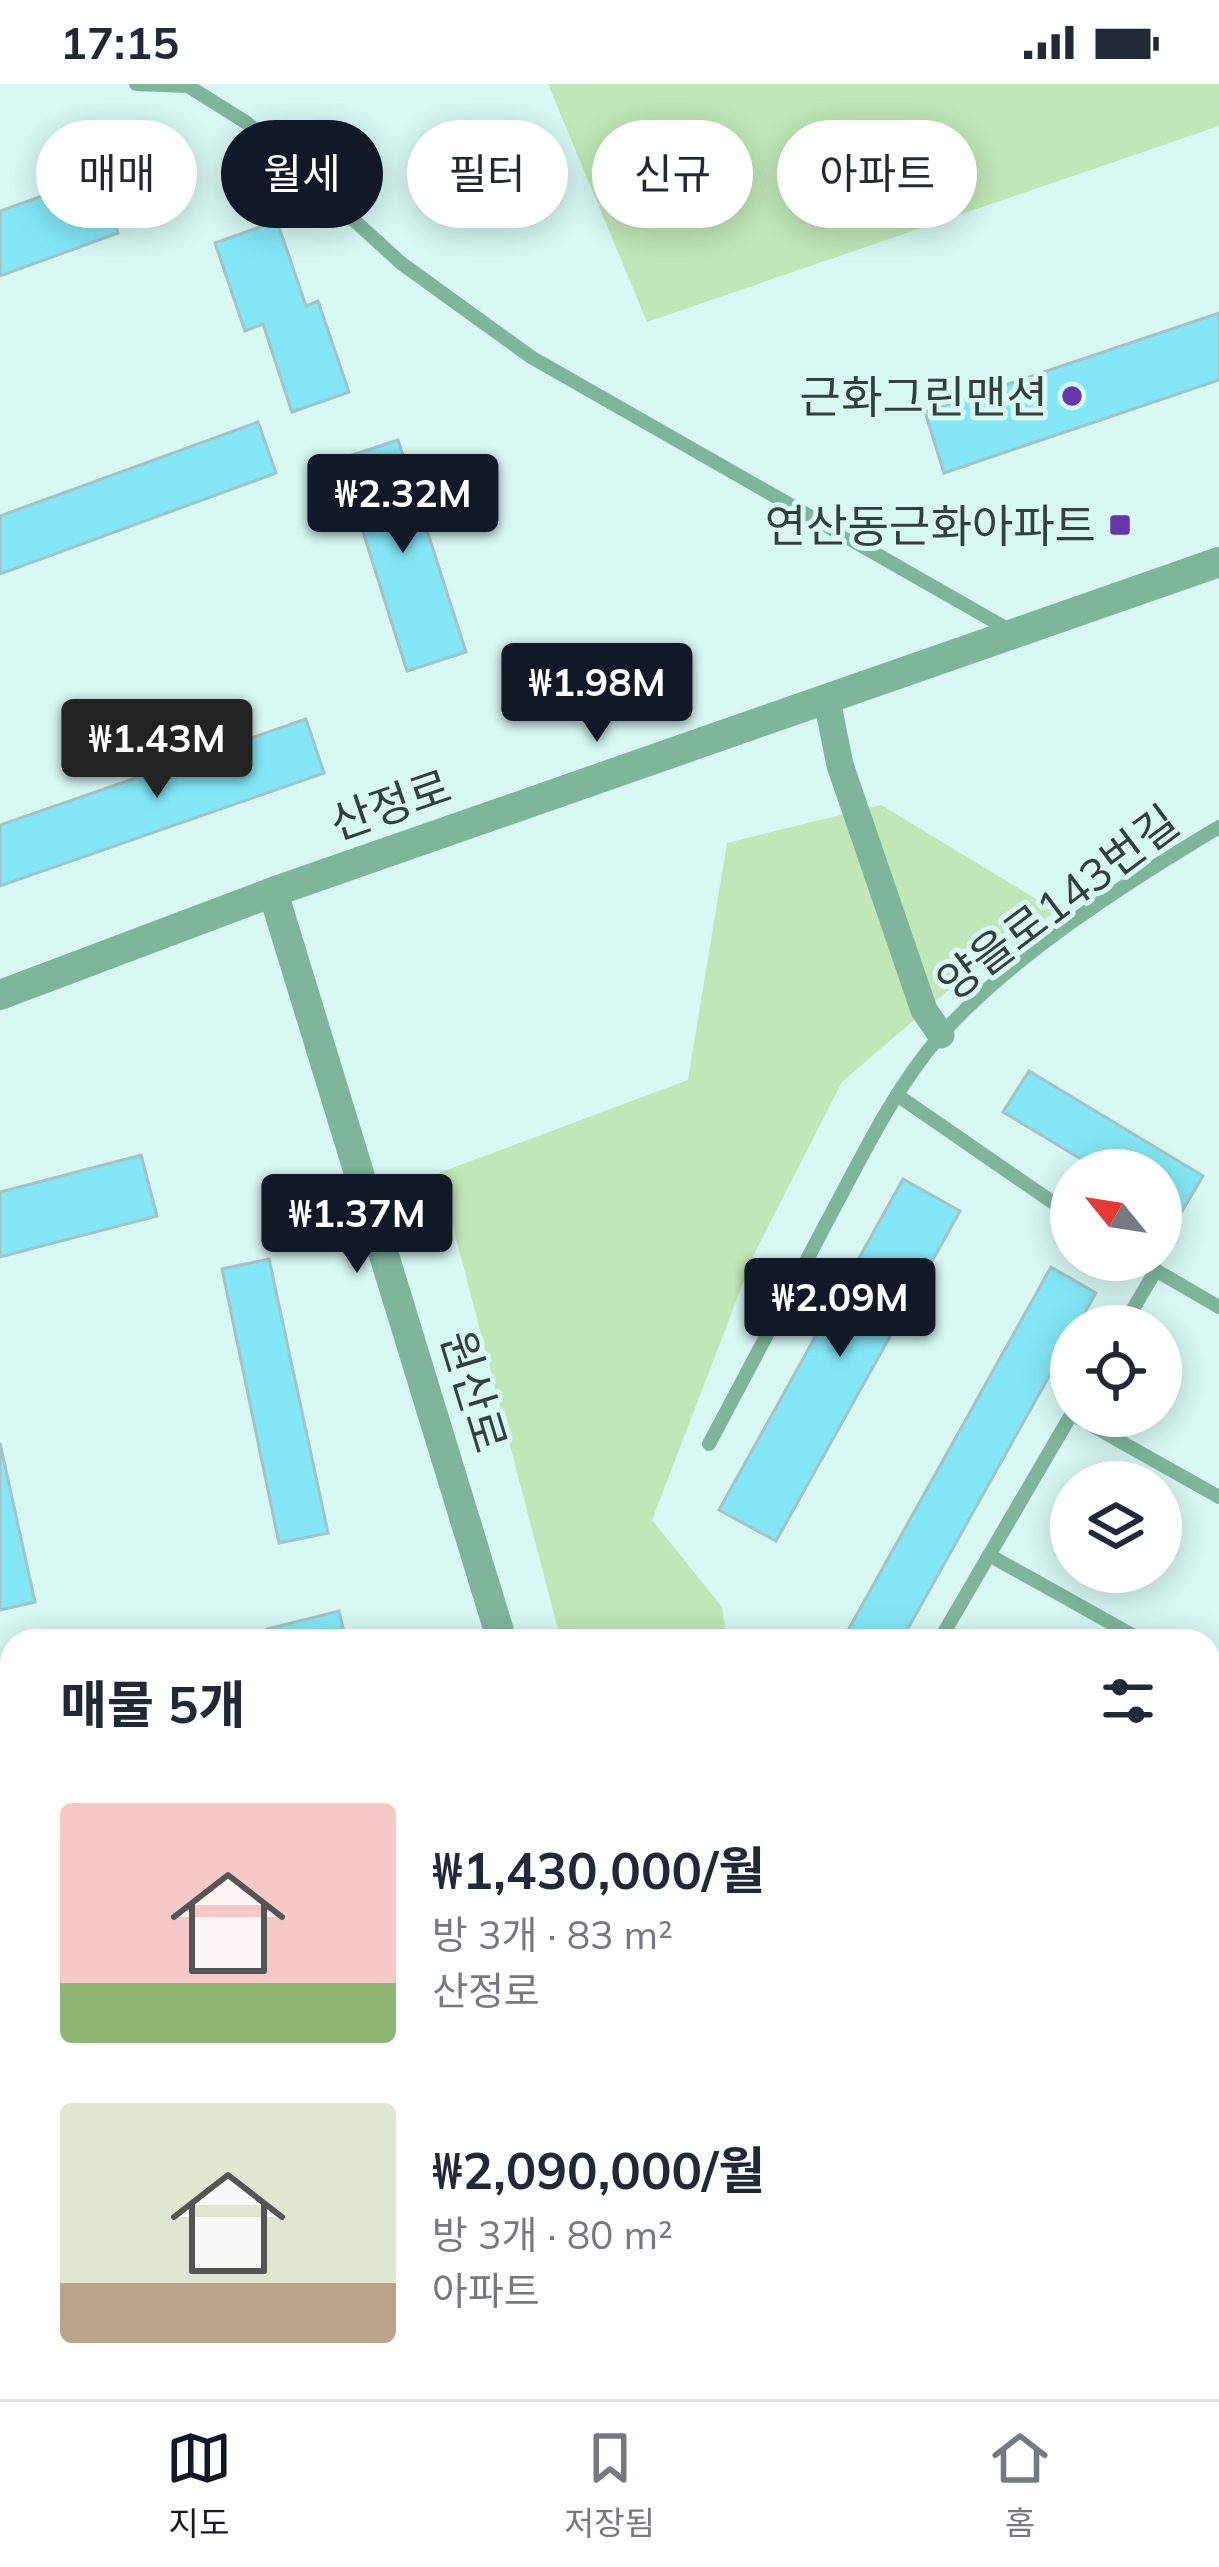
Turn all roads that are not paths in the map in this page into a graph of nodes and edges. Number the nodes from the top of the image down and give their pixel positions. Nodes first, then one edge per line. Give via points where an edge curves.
1 (136, 84) edge
2 (1219, 562) edge
3 (1015, 634) junction
4 (827, 700) junction
5 (1219, 827) edge
6 (273, 892) junction
7 (0, 995) edge
8 (941, 1035) junction
9 (897, 1095) junction
10 (1050, 1201) edge
11 (1175, 1281) edge
12 (1219, 1306) edge
13 (1060, 1437) edge
14 (1112, 1437) edge
15 (710, 1444) dead end
16 (1219, 1497) edge
17 (989, 1555) junction
18 (498, 1629) edge
19 (946, 1629) edge
20 (1122, 1629) edge

1 - 3 lane via 188,86 247,123 401,263 531,357
2 - 3 street, 산정로
3 - 4 street, 산정로
4 - 6 street, 산정로
4 - 8 street via 839,765 924,1010
5 - 8 lane, 양을로143번길 via 1042,946
6 - 7 street, 산정로
6 - 18 street, 원산로
8 - 9 lane, 양을로143번길
9 - 10 lane
9 - 15 lane, 양을로143번길
11 - 12 lane
13 - 17 lane
14 - 16 lane
17 - 19 lane
17 - 20 lane

